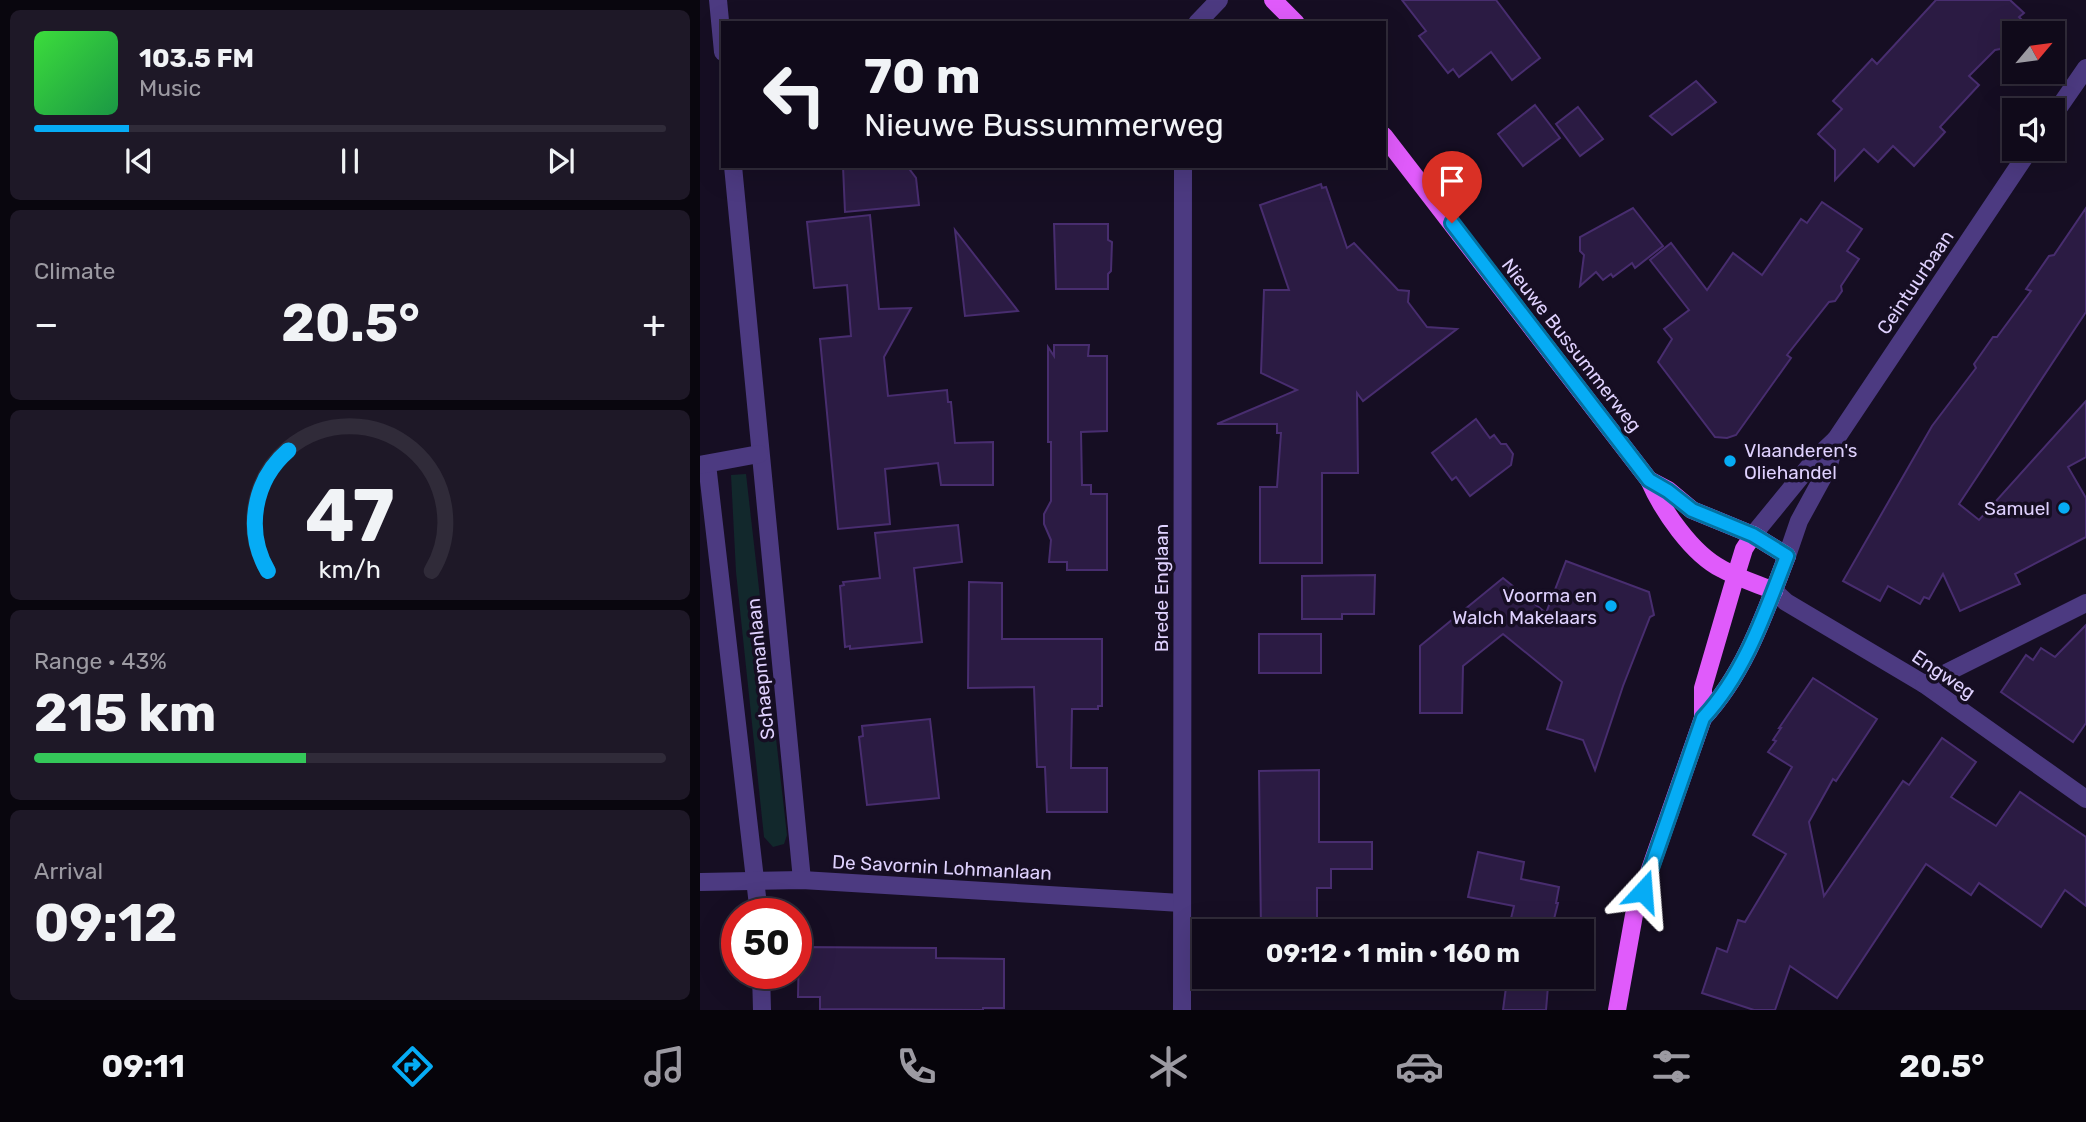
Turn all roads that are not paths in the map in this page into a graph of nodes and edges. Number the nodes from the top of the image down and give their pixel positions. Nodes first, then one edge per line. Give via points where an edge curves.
1 (718, 0) edge
2 (1219, 0) edge
3 (1273, 0) edge
4 (1199, 21) edge
5 (1294, 21) edge
6 (721, 31) edge
7 (2086, 68) edge
8 (2065, 99) edge
9 (1386, 139) edge
10 (2022, 161) edge
11 (733, 168) edge
12 (1183, 168) edge
13 (1836, 439) junction
14 (760, 454) junction
15 (703, 465) edge
16 (1649, 480) junction
17 (1753, 535) junction
18 (1787, 556) junction
19 (1736, 575) junction
20 (1774, 591) junction
21 (2086, 603) edge
22 (1924, 684) junction
23 (1703, 718) junction
24 (2086, 799) edge
25 (802, 880) junction
26 (757, 881) junction
27 (700, 882) edge
28 (758, 898) edge
29 (1181, 903) junction
30 (761, 989) edge
31 (762, 1010) edge
32 (1182, 1010) edge
33 (1617, 1010) edge

1 - 6 street
2 - 4 street
3 - 5 main road
7 - 8 street
9 - 16 main road, Nieuwe Bussummerweg
10 - 13 street, Ceintuurbaan
11 - 14 street, Schaepmanlaan
12 - 29 street, Brede Englaan
13 - 17 street, Ceintuurbaan
13 - 18 street, Ceintuurbaan via 1828,468 1799,521
14 - 15 street, Schaepmanlaan
14 - 25 street, Schaepmanlaan
15 - 26 street, Schaepmanlaan
16 - 17 main road, Nieuwe Bussummerweg via 1692,510
16 - 19 main road, Nieuwe Bussummerweg via 1690,543 1719,568
17 - 18 main road, Nieuwe Bussummerweg
17 - 19 main road, Ceintuurbaan
18 - 20 main road, Ceintuurbaan
19 - 20 main road, Nieuwe Bussummerweg
19 - 23 main road, Ceintuurbaan via 1703,688
20 - 22 street, Engweg
20 - 23 main road, Ceintuurbaan via 1739,668
21 - 22 street
22 - 24 street, Engweg
23 - 33 main road, Ceintuurbaan via 1634,915
25 - 26 street, De Savornin Lohmanlaan
25 - 29 street, De Savornin Lohmanlaan
26 - 27 street, De Savornin Lohmanlaan
26 - 28 street, Schaepmanlaan
29 - 32 street, Brede Englaan
30 - 31 street

